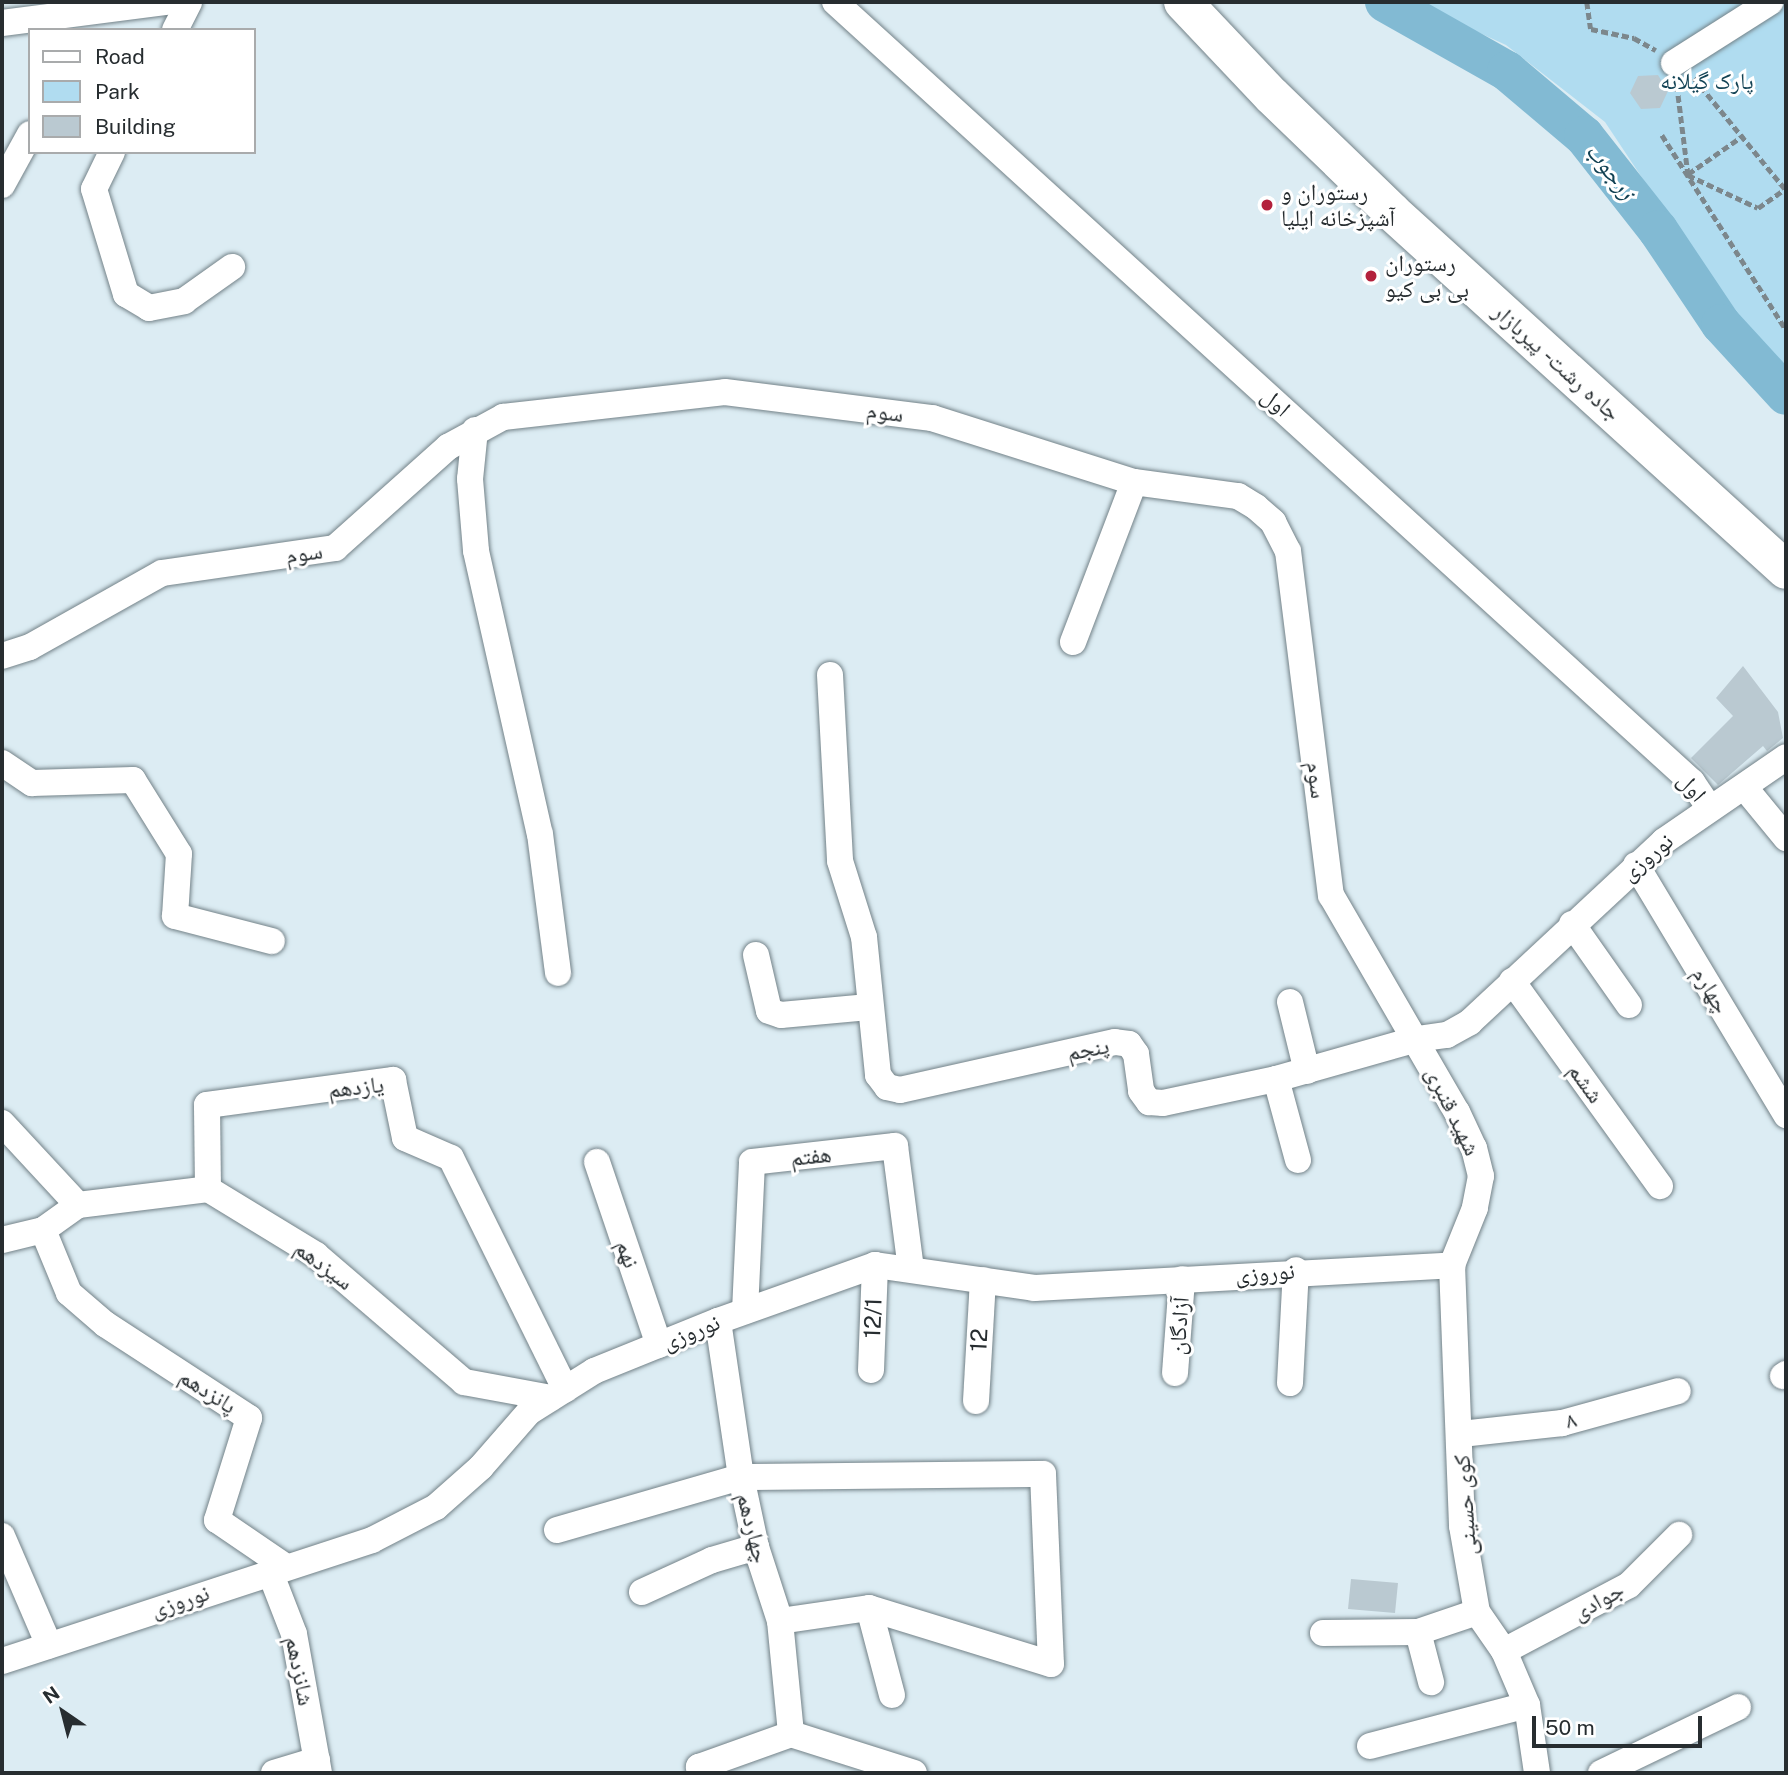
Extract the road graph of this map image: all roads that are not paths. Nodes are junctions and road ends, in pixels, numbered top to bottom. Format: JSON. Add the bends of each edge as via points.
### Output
{"nodes":[{"id":1,"x":167,"y":2,"type":"edge"},
{"id":2,"x":189,"y":2,"type":"edge"},
{"id":3,"x":835,"y":2,"type":"edge"},
{"id":4,"x":1183,"y":2,"type":"edge"},
{"id":5,"x":1770,"y":2,"type":"edge"},
{"id":6,"x":94,"y":15,"type":"edge"},
{"id":7,"x":2,"y":23,"type":"edge"},
{"id":8,"x":176,"y":28,"type":"edge"},
{"id":9,"x":1674,"y":62,"type":"road end"},
{"id":10,"x":28,"y":138,"type":"edge"},
{"id":11,"x":111,"y":154,"type":"edge"},
{"id":12,"x":2,"y":185,"type":"edge"},
{"id":13,"x":232,"y":267,"type":"dead end"},
{"id":14,"x":475,"y":430,"type":"junction"},
{"id":15,"x":1134,"y":482,"type":"junction"},
{"id":16,"x":1786,"y":570,"type":"edge"},
{"id":17,"x":1073,"y":642,"type":"dead end"},
{"id":18,"x":2,"y":656,"type":"edge"},
{"id":19,"x":830,"y":675,"type":"dead end"},
{"id":20,"x":1786,"y":757,"type":"edge"},
{"id":21,"x":2,"y":763,"type":"edge"},
{"id":22,"x":1786,"y":778,"type":"edge"},
{"id":23,"x":1745,"y":788,"type":"junction"},
{"id":24,"x":1710,"y":809,"type":"junction"},
{"id":25,"x":1786,"y":838,"type":"edge"},
{"id":26,"x":1636,"y":865,"type":"junction"},
{"id":27,"x":1572,"y":924,"type":"junction"},
{"id":28,"x":272,"y":941,"type":"dead end"},
{"id":29,"x":756,"y":955,"type":"dead end"},
{"id":30,"x":558,"y":973,"type":"dead end"},
{"id":31,"x":1512,"y":981,"type":"junction"},
{"id":32,"x":1290,"y":1002,"type":"dead end"},
{"id":33,"x":1629,"y":1005,"type":"dead end"},
{"id":34,"x":869,"y":1007,"type":"junction"},
{"id":35,"x":1417,"y":1039,"type":"junction"},
{"id":36,"x":1307,"y":1070,"type":"junction"},
{"id":37,"x":1276,"y":1079,"type":"junction"},
{"id":38,"x":1786,"y":1115,"type":"edge"},
{"id":39,"x":2,"y":1123,"type":"edge"},
{"id":40,"x":1298,"y":1160,"type":"dead end"},
{"id":41,"x":597,"y":1163,"type":"dead end"},
{"id":42,"x":1660,"y":1185,"type":"dead end"},
{"id":43,"x":208,"y":1189,"type":"junction"},
{"id":44,"x":78,"y":1205,"type":"junction"},
{"id":45,"x":43,"y":1230,"type":"junction"},
{"id":46,"x":2,"y":1240,"type":"edge"},
{"id":47,"x":876,"y":1265,"type":"junction"},
{"id":48,"x":1452,"y":1265,"type":"junction"},
{"id":49,"x":911,"y":1269,"type":"junction"},
{"id":50,"x":1296,"y":1270,"type":"junction"},
{"id":51,"x":1182,"y":1279,"type":"junction"},
{"id":52,"x":983,"y":1280,"type":"junction"},
{"id":53,"x":745,"y":1311,"type":"junction"},
{"id":54,"x":718,"y":1321,"type":"junction"},
{"id":55,"x":659,"y":1345,"type":"junction"},
{"id":56,"x":871,"y":1370,"type":"dead end"},
{"id":57,"x":1175,"y":1373,"type":"dead end"},
{"id":58,"x":1290,"y":1383,"type":"dead end"},
{"id":59,"x":1678,"y":1391,"type":"dead end"},
{"id":60,"x":558,"y":1394,"type":"junction"},
{"id":61,"x":976,"y":1401,"type":"dead end"},
{"id":62,"x":1461,"y":1434,"type":"junction"},
{"id":63,"x":741,"y":1477,"type":"junction"},
{"id":64,"x":557,"y":1530,"type":"dead end"},
{"id":65,"x":1679,"y":1535,"type":"dead end"},
{"id":66,"x":2,"y":1536,"type":"edge"},
{"id":67,"x":756,"y":1547,"type":"junction"},
{"id":68,"x":278,"y":1570,"type":"junction"},
{"id":69,"x":642,"y":1592,"type":"dead end"},
{"id":70,"x":869,"y":1608,"type":"junction"},
{"id":71,"x":1477,"y":1612,"type":"junction"},
{"id":72,"x":780,"y":1621,"type":"junction"},
{"id":73,"x":1418,"y":1632,"type":"junction"},
{"id":74,"x":1323,"y":1633,"type":"dead end"},
{"id":75,"x":49,"y":1645,"type":"junction"},
{"id":76,"x":1504,"y":1651,"type":"junction"},
{"id":77,"x":2,"y":1661,"type":"edge"},
{"id":78,"x":1431,"y":1682,"type":"dead end"},
{"id":79,"x":892,"y":1695,"type":"dead end"},
{"id":80,"x":1527,"y":1705,"type":"junction"},
{"id":81,"x":1738,"y":1707,"type":"dead end"},
{"id":82,"x":791,"y":1734,"type":"junction"},
{"id":83,"x":1370,"y":1746,"type":"dead end"},
{"id":84,"x":318,"y":1767,"type":"edge"},
{"id":85,"x":274,"y":1773,"type":"edge"},
{"id":86,"x":702,"y":1773,"type":"edge"},
{"id":87,"x":914,"y":1773,"type":"edge"},
{"id":88,"x":1537,"y":1773,"type":"edge"},
{"id":89,"x":1601,"y":1773,"type":"edge"}],
"edges":[{"from":1,"to":6,"type":"street"},
{"from":2,"to":8,"type":"street"},
{"from":3,"to":24,"type":"street","name":"اول","via":[[1692,782]]},
{"from":4,"to":16,"type":"main road","name":"جاده رشت - پیربازار","via":[[1392,212]]},
{"from":5,"to":9,"type":"street"},
{"from":6,"to":7,"type":"street"},
{"from":10,"to":12,"type":"street"},
{"from":11,"to":13,"type":"street","via":[[94,189],[126,294],[149,308],[184,301]]},
{"from":14,"to":15,"type":"street","name":"سوم","via":[[503,417],[725,391],[932,418]]},
{"from":14,"to":18,"type":"street","name":"سوم","via":[[448,447],[335,548],[162,573],[30,647]]},
{"from":14,"to":30,"type":"street","via":[[470,479],[476,551],[540,834]]},
{"from":15,"to":17,"type":"street"},
{"from":15,"to":35,"type":"street","name":"سوم","via":[[1237,496],[1273,522],[1288,551],[1331,895]]},
{"from":19,"to":34,"type":"street","via":[[840,861],[864,937]]},
{"from":20,"to":23,"type":"street","name":"نوروزی"},
{"from":21,"to":28,"type":"street","via":[[32,783],[134,780],[179,854],[175,916]]},
{"from":22,"to":23,"type":"street"},
{"from":23,"to":24,"type":"street","name":"نوروزی"},
{"from":23,"to":25,"type":"street"},
{"from":24,"to":26,"type":"street","name":"نوروزی"},
{"from":26,"to":27,"type":"street","name":"نوروزی"},
{"from":26,"to":38,"type":"street","name":"چهارم"},
{"from":27,"to":31,"type":"street","name":"نوروزی"},
{"from":27,"to":33,"type":"street"},
{"from":29,"to":34,"type":"street","via":[[769,1011],[781,1015]]},
{"from":31,"to":35,"type":"street","name":"نوروزی","via":[[1470,1022],[1447,1035]]},
{"from":31,"to":42,"type":"street","name":"ششم"},
{"from":32,"to":36,"type":"street"},
{"from":34,"to":37,"type":"street","name":"پنجم","via":[[878,1075],[887,1087],[900,1090],[1115,1042],[1129,1044],[1136,1054],[1141,1091],[1149,1101],[1163,1103]]},
{"from":35,"to":36,"type":"street","name":"پنجم"},
{"from":35,"to":48,"type":"street","name":"شهید قنبری","via":[[1474,1148],[1481,1176],[1475,1208]]},
{"from":36,"to":37,"type":"street","name":"پنجم"},
{"from":37,"to":40,"type":"street"},
{"from":39,"to":44,"type":"street"},
{"from":41,"to":55,"type":"street","name":"نهم"},
{"from":43,"to":44,"type":"street"},
{"from":43,"to":60,"type":"street","name":"سیزدهم","via":[[316,1255],[464,1382]]},
{"from":43,"to":60,"type":"street","name":"یازدهم","via":[[207,1105],[393,1080],[405,1138],[451,1158]]},
{"from":44,"to":45,"type":"street"},
{"from":45,"to":46,"type":"street"},
{"from":45,"to":68,"type":"street","name":"پانزدهم","via":[[69,1293],[105,1324],[249,1418],[217,1520]]},
{"from":47,"to":49,"type":"street","name":"نوروزی"},
{"from":47,"to":53,"type":"street","name":"نوروزی"},
{"from":47,"to":56,"type":"street","name":"12/1"},
{"from":48,"to":50,"type":"street","name":"نوروزی"},
{"from":48,"to":62,"type":"street","name":"کوی حسینی"},
{"from":49,"to":52,"type":"street","name":"نوروزی"},
{"from":49,"to":53,"type":"street","name":"هفتم","via":[[895,1146],[752,1162]]},
{"from":50,"to":51,"type":"street","name":"نوروزی"},
{"from":50,"to":58,"type":"street"},
{"from":51,"to":52,"type":"street","name":"نوروزی","via":[[1034,1287]]},
{"from":51,"to":57,"type":"street","name":"آزادگان"},
{"from":52,"to":61,"type":"street","name":"12"},
{"from":53,"to":54,"type":"street","name":"نوروزی"},
{"from":54,"to":55,"type":"street","name":"نوروزی"},
{"from":54,"to":63,"type":"street","name":"چهاردهم"},
{"from":55,"to":60,"type":"street","name":"نوروزی","via":[[594,1371]]},
{"from":59,"to":62,"type":"street","name":"۸","via":[[1562,1423]]},
{"from":60,"to":68,"type":"street","name":"نوروزی","via":[[529,1412],[481,1467],[436,1507],[372,1539]]},
{"from":62,"to":71,"type":"street","name":"کوی حسینی","via":[[1462,1526]]},
{"from":63,"to":64,"type":"street"},
{"from":63,"to":67,"type":"street","name":"چهاردهم"},
{"from":63,"to":70,"type":"street","via":[[1043,1474],[1051,1664]]},
{"from":65,"to":76,"type":"street","name":"جوادی","via":[[1629,1585]]},
{"from":66,"to":75,"type":"street"},
{"from":67,"to":69,"type":"street","via":[[712,1560]]},
{"from":67,"to":72,"type":"street","name":"چهاردهم"},
{"from":68,"to":75,"type":"street","name":"نوروزی"},
{"from":68,"to":84,"type":"street","name":"شانزدهم"},
{"from":70,"to":72,"type":"street"},
{"from":70,"to":79,"type":"street"},
{"from":71,"to":73,"type":"street"},
{"from":71,"to":76,"type":"street","name":"کوی حسینی"},
{"from":72,"to":82,"type":"street","name":"چهاردهم"},
{"from":73,"to":74,"type":"street"},
{"from":73,"to":78,"type":"street"},
{"from":75,"to":77,"type":"street","name":"نوروزی"},
{"from":76,"to":80,"type":"street","name":"کوی حسینی"},
{"from":80,"to":83,"type":"street"},
{"from":80,"to":88,"type":"street","name":"کوی حسینی"},
{"from":81,"to":89,"type":"street"},
{"from":82,"to":86,"type":"street","via":[[699,1767]]},
{"from":82,"to":87,"type":"street"},
{"from":84,"to":85,"type":"street"}]}
